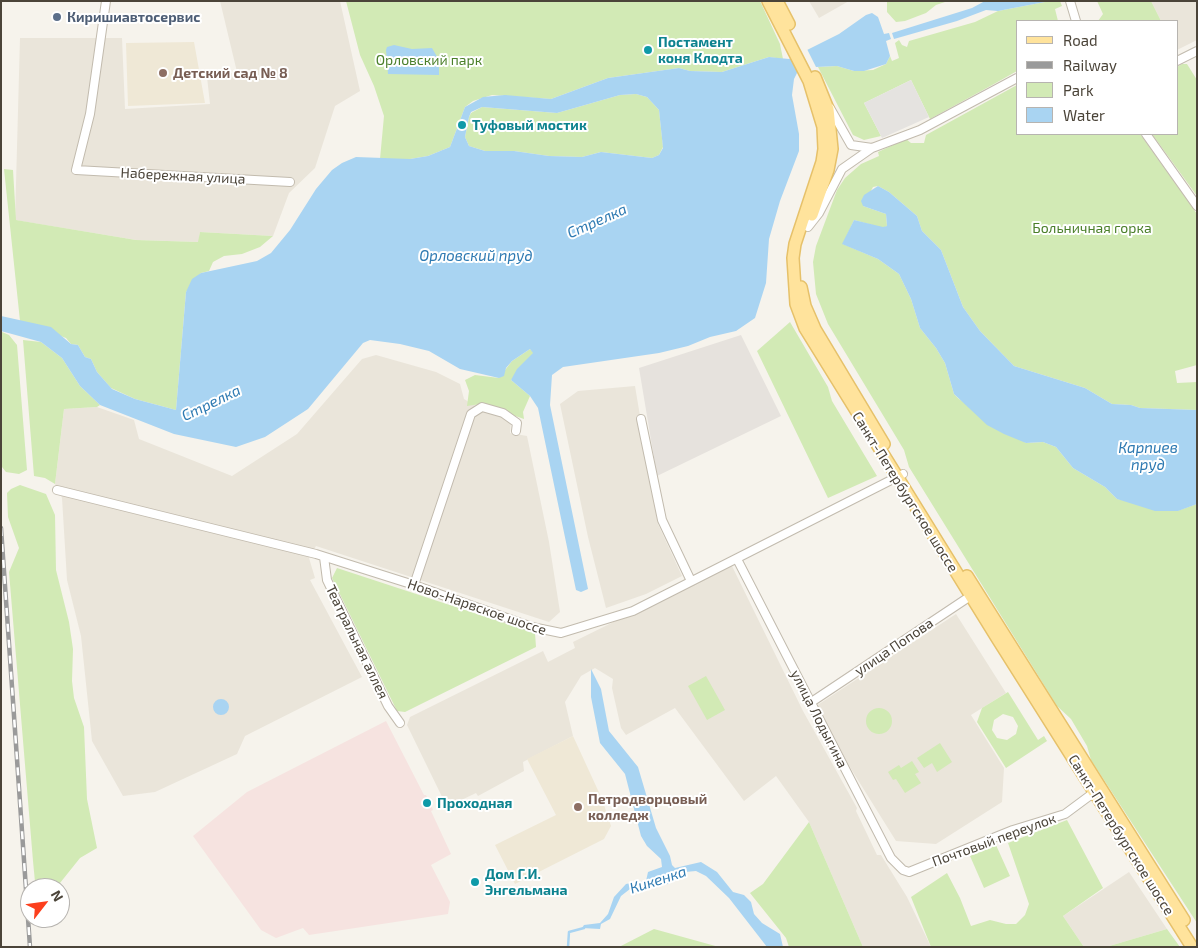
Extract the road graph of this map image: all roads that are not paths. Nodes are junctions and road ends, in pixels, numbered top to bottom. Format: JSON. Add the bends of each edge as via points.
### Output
{"nodes":[{"id":1,"x":106,"y":1,"type":"edge"},
{"id":2,"x":768,"y":1,"type":"edge"},
{"id":3,"x":777,"y":1,"type":"edge"},
{"id":4,"x":1070,"y":1,"type":"edge"},
{"id":5,"x":1076,"y":20,"type":"edge"},
{"id":6,"x":796,"y":47,"type":"junction"},
{"id":7,"x":1197,"y":51,"type":"edge"},
{"id":8,"x":1178,"y":60,"type":"edge"},
{"id":9,"x":812,"y":79,"type":"junction"},
{"id":10,"x":1016,"y":79,"type":"edge"},
{"id":11,"x":825,"y":101,"type":"junction"},
{"id":12,"x":1147,"y":135,"type":"edge"},
{"id":13,"x":872,"y":148,"type":"junction"},
{"id":14,"x":290,"y":182,"type":"dead end"},
{"id":15,"x":1197,"y":206,"type":"edge"},
{"id":16,"x":808,"y":227,"type":"junction"},
{"id":17,"x":642,"y":419,"type":"dead end"},
{"id":18,"x":516,"y":431,"type":"dead end"},
{"id":19,"x":900,"y":475,"type":"junction"},
{"id":20,"x":57,"y":490,"type":"dead end"},
{"id":21,"x":324,"y":556,"type":"junction"},
{"id":22,"x":737,"y":559,"type":"junction"},
{"id":23,"x":691,"y":581,"type":"junction"},
{"id":24,"x":414,"y":585,"type":"junction"},
{"id":25,"x":974,"y":594,"type":"junction"},
{"id":26,"x":810,"y":703,"type":"junction"},
{"id":27,"x":400,"y":723,"type":"dead end"},
{"id":28,"x":1097,"y":790,"type":"junction"},
{"id":29,"x":909,"y":872,"type":"joint"},
{"id":30,"x":1197,"y":940,"type":"edge"},
{"id":31,"x":1192,"y":947,"type":"edge"}],
"edges":[{"from":1,"to":14,"type":"street","name":"Набережная улица","via":[[90,114],[76,170]]},
{"from":2,"to":6,"type":"main road","name":"Санкт-Петербургское шоссе"},
{"from":3,"to":6,"type":"main road","name":"Санкт-Петербургское шоссе"},
{"from":4,"to":5,"type":"street"},
{"from":6,"to":9,"type":"main road","name":"Санкт-Петербургское шоссе"},
{"from":7,"to":8,"type":"street"},
{"from":9,"to":11,"type":"main road","name":"Санкт-Петербургское шоссе"},
{"from":9,"to":19,"type":"main road","name":"Санкт-Петербургское шоссе","via":[[821,114],[824,149],[795,244],[796,304],[811,340]]},
{"from":10,"to":13,"type":"street","via":[[920,130]]},
{"from":11,"to":13,"type":"street","via":[[851,144]]},
{"from":11,"to":16,"type":"main road","name":"Санкт-Петербургское шоссе","via":[[832,149]]},
{"from":12,"to":15,"type":"street"},
{"from":13,"to":16,"type":"street","via":[[842,169]]},
{"from":16,"to":19,"type":"main road","name":"Санкт-Петербургское шоссе","via":[[800,277],[809,317]]},
{"from":17,"to":23,"type":"street","via":[[662,520]]},
{"from":18,"to":24,"type":"street","via":[[517,423],[503,413],[482,407],[471,414]]},
{"from":19,"to":22,"type":"street","name":"Ново-Нарвское шоссе"},
{"from":19,"to":25,"type":"main road","name":"Санкт-Петербургское шоссе"},
{"from":20,"to":21,"type":"street","name":"Ново-Нарвское шоссе"},
{"from":21,"to":24,"type":"street","name":"Ново-Нарвское шоссе"},
{"from":21,"to":27,"type":"street","name":"Театральная аллея","via":[[327,580],[388,706]]},
{"from":22,"to":23,"type":"street","name":"Ново-Нарвское шоссе"},
{"from":22,"to":26,"type":"street","name":"улица Лодыгина"},
{"from":23,"to":24,"type":"street","name":"Ново-Нарвское шоссе","via":[[633,611],[561,633],[532,627]]},
{"from":25,"to":26,"type":"street","name":"улица Попова"},
{"from":25,"to":28,"type":"main road","name":"Санкт-Петербургское шоссе"},
{"from":26,"to":29,"type":"street","name":"улица Лодыгина","via":[[891,858],[897,866]]},
{"from":28,"to":29,"type":"street","name":"Почтовый переулок","via":[[1065,814],[1013,830]]},
{"from":28,"to":30,"type":"main road","name":"Санкт-Петербургское шоссе"},
{"from":28,"to":31,"type":"main road","name":"Санкт-Петербургское шоссе"}]}
